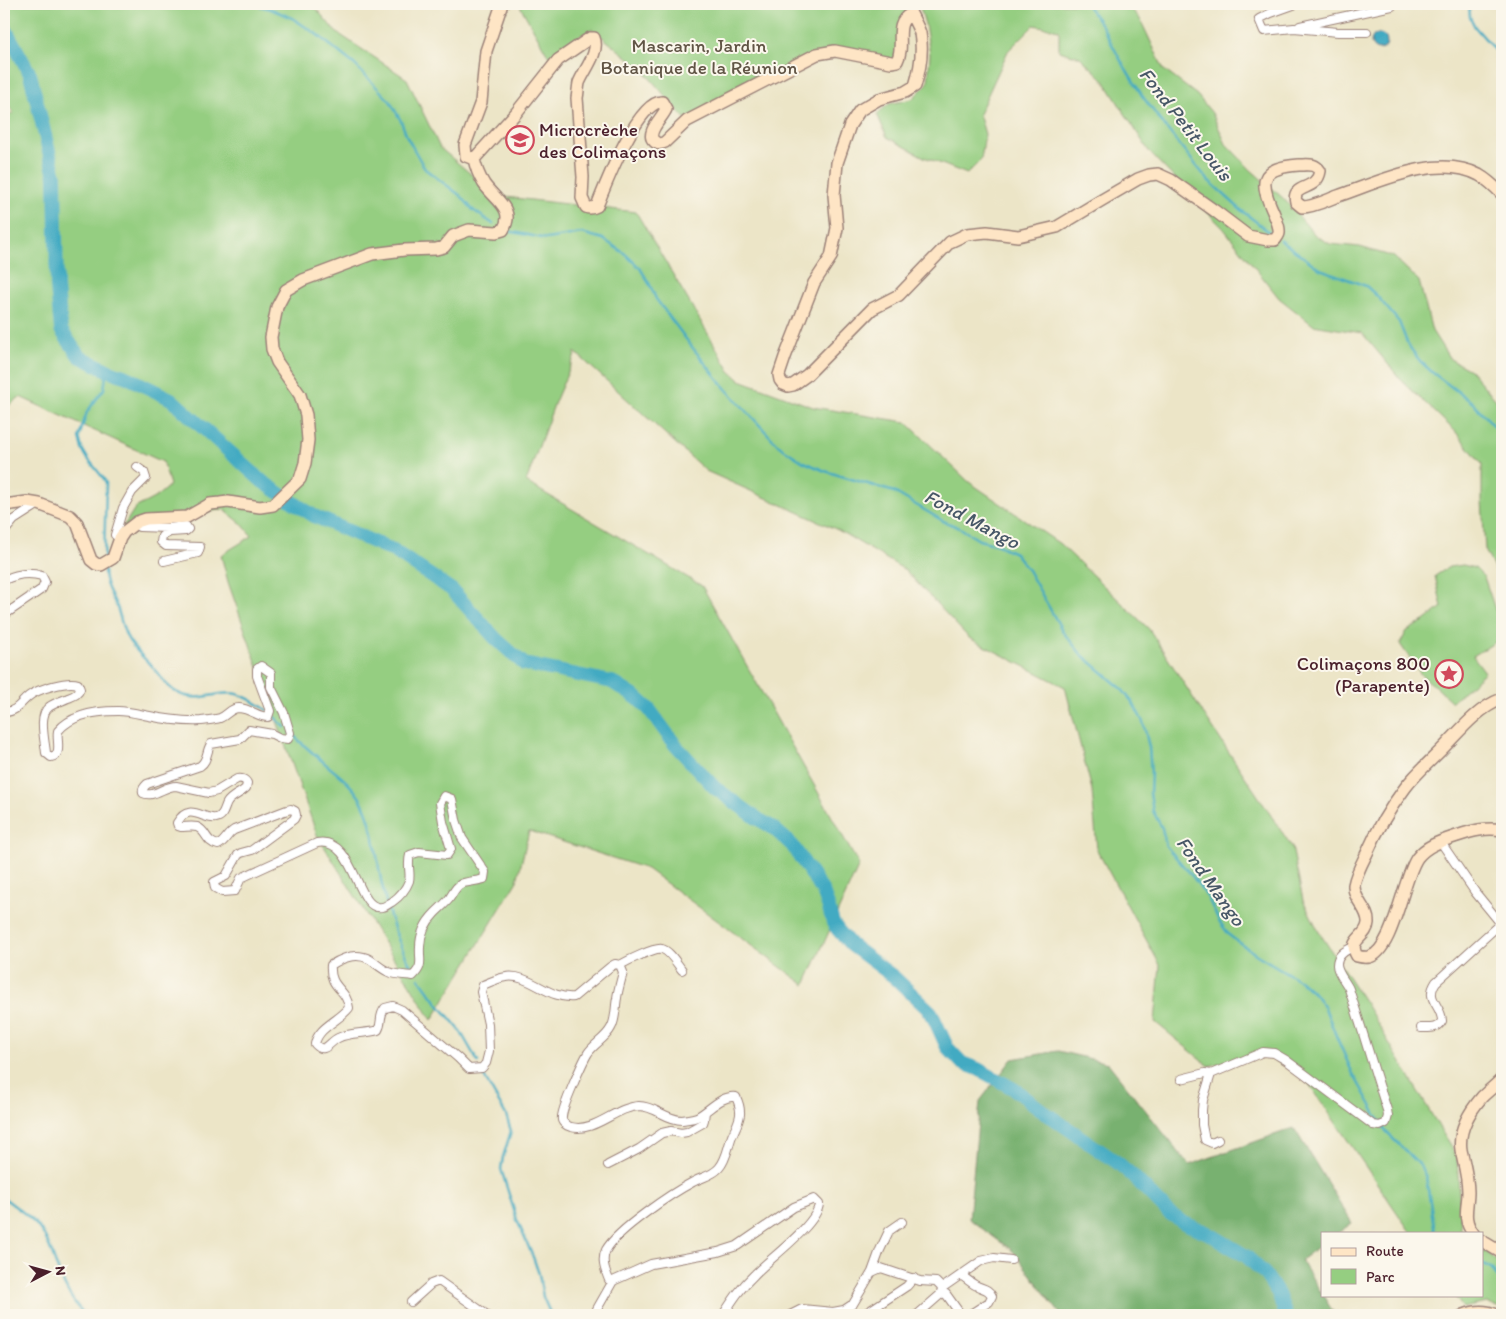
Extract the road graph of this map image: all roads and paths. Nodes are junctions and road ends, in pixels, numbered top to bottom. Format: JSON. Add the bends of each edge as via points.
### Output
{"nodes":[{"id":1,"x":502,"y":4,"type":"edge"},
{"id":2,"x":1296,"y":4,"type":"edge"},
{"id":3,"x":1392,"y":6,"type":"dead end"},
{"id":4,"x":911,"y":9,"type":"edge"},
{"id":5,"x":1294,"y":28,"type":"junction"},
{"id":6,"x":1367,"y":32,"type":"dead end"},
{"id":7,"x":474,"y":159,"type":"junction"},
{"id":8,"x":1502,"y":194,"type":"edge"},
{"id":9,"x":137,"y":467,"type":"dead end"},
{"id":10,"x":39,"y":504,"type":"junction"},
{"id":11,"x":4,"y":505,"type":"edge"},
{"id":12,"x":137,"y":522,"type":"junction"},
{"id":13,"x":4,"y":532,"type":"edge"},
{"id":14,"x":120,"y":538,"type":"junction"},
{"id":15,"x":164,"y":561,"type":"dead end"},
{"id":16,"x":4,"y":580,"type":"edge"},
{"id":17,"x":4,"y":614,"type":"edge"},
{"id":18,"x":1502,"y":699,"type":"edge"},
{"id":19,"x":4,"y":712,"type":"edge"},
{"id":20,"x":1502,"y":830,"type":"edge"},
{"id":21,"x":1440,"y":842,"type":"junction"},
{"id":22,"x":1502,"y":923,"type":"edge"},
{"id":23,"x":1354,"y":947,"type":"junction"},
{"id":24,"x":620,"y":965,"type":"junction"},
{"id":25,"x":682,"y":970,"type":"dead end"},
{"id":26,"x":1421,"y":1028,"type":"dead end"},
{"id":27,"x":1211,"y":1074,"type":"junction"},
{"id":28,"x":1502,"y":1079,"type":"edge"},
{"id":29,"x":1181,"y":1080,"type":"dead end"},
{"id":30,"x":705,"y":1112,"type":"junction"},
{"id":31,"x":1218,"y":1140,"type":"dead end"},
{"id":32,"x":608,"y":1165,"type":"dead end"},
{"id":33,"x":902,"y":1222,"type":"dead end"},
{"id":34,"x":1472,"y":1232,"type":"edge"},
{"id":35,"x":1484,"y":1242,"type":"edge"},
{"id":36,"x":1502,"y":1253,"type":"edge"},
{"id":37,"x":1011,"y":1260,"type":"dead end"},
{"id":38,"x":872,"y":1272,"type":"junction"},
{"id":39,"x":961,"y":1275,"type":"junction"},
{"id":40,"x":914,"y":1278,"type":"junction"},
{"id":41,"x":613,"y":1280,"type":"junction"},
{"id":42,"x":942,"y":1290,"type":"junction"},
{"id":43,"x":411,"y":1302,"type":"dead end"},
{"id":44,"x":813,"y":1313,"type":"edge"},
{"id":45,"x":487,"y":1315,"type":"edge"},
{"id":46,"x":597,"y":1315,"type":"edge"},
{"id":47,"x":723,"y":1315,"type":"edge"},
{"id":48,"x":790,"y":1315,"type":"edge"},
{"id":49,"x":863,"y":1315,"type":"edge"},
{"id":50,"x":917,"y":1315,"type":"edge"},
{"id":51,"x":961,"y":1315,"type":"edge"},
{"id":52,"x":969,"y":1315,"type":"edge"},
{"id":53,"x":1464,"y":1315,"type":"edge"},
{"id":54,"x":1498,"y":1315,"type":"edge"}],
"edges":[{"from":1,"to":7,"type":"main road","via":[[486,51],[481,102],[465,145],[466,156]]},
{"from":2,"to":5,"type":"street","via":[[1260,19],[1264,31]]},
{"from":3,"to":5,"type":"street"},
{"from":4,"to":7,"type":"main road","via":[[901,24],[897,60],[891,62],[835,51],[817,54],[686,121],[661,144],[652,140],[651,135],[664,115],[665,105],[658,102],[651,106],[637,122],[621,150],[594,208],[586,207],[582,198],[577,98],[578,86],[593,54],[594,38],[558,60]]},
{"from":4,"to":8,"type":"main road","via":[[921,43],[915,86],[860,110],[850,125],[837,163],[834,195],[837,228],[832,256],[814,283],[784,357],[779,375],[783,384],[788,386],[807,375],[872,310],[899,296],[950,242],[966,234],[987,232],[1018,236],[1057,227],[1150,174],[1171,180],[1248,236],[1268,240],[1277,236],[1278,223],[1266,196],[1266,177],[1279,167],[1311,165],[1320,171],[1315,183],[1295,194],[1296,202],[1302,207],[1415,170],[1436,167],[1478,174]]},
{"from":5,"to":6,"type":"street"},
{"from":7,"to":12,"type":"main road","via":[[485,186],[504,206],[507,224],[503,230],[469,230],[453,236],[444,247],[436,250],[372,254],[303,280],[286,290],[277,307],[271,337],[277,362],[300,395],[306,415],[308,440],[300,479],[273,505],[210,504],[187,517]]},
{"from":9,"to":14,"type":"street","via":[[146,478],[132,492],[123,508],[115,535]]},
{"from":10,"to":11,"type":"main road"},
{"from":10,"to":13,"type":"street","via":[[14,520]]},
{"from":10,"to":14,"type":"main road","via":[[70,516],[77,523],[91,560],[96,564],[101,565],[113,558]]},
{"from":12,"to":14,"type":"main road"},
{"from":12,"to":15,"type":"street","via":[[139,527],[186,526],[186,531],[162,536],[161,542],[166,546],[200,547],[198,553]]},
{"from":16,"to":17,"type":"street","via":[[18,574],[37,574],[45,582],[42,589]]},
{"from":18,"to":23,"type":"main road","via":[[1471,719],[1406,786],[1390,809],[1356,877],[1354,892],[1368,918],[1368,926]]},
{"from":19,"to":24,"type":"street","via":[[18,708],[30,695],[39,691],[69,682],[78,684],[77,694],[50,706],[43,715],[46,753],[54,757],[58,752],[58,731],[86,714],[117,711],[170,720],[200,721],[221,718],[238,708],[268,717],[270,711],[257,676],[257,669],[261,666],[266,668],[271,673],[271,687],[289,726],[288,739],[249,730],[240,739],[211,744],[206,760],[200,766],[147,784],[143,790],[149,795],[176,786],[209,793],[237,779],[246,780],[246,788],[228,801],[218,818],[193,813],[184,815],[177,824],[199,828],[209,842],[218,845],[234,830],[287,810],[295,811],[294,820],[252,850],[238,855],[226,876],[214,882],[214,888],[222,892],[235,891],[241,878],[325,842],[336,846],[345,857],[368,902],[383,907],[406,887],[410,878],[410,855],[419,852],[447,855],[451,849],[440,803],[444,796],[452,800],[462,838],[485,872],[484,879],[462,883],[426,924],[420,946],[419,970],[413,976],[390,973],[360,956],[338,960],[331,965],[334,984],[345,995],[349,1008],[316,1038],[314,1044],[318,1048],[329,1046],[342,1036],[378,1030],[384,1008],[393,1006],[402,1010],[469,1069],[482,1068],[489,1051],[488,1024],[481,992],[483,985],[508,976],[566,998],[574,997],[610,967]]},
{"from":20,"to":21,"type":"main road","via":[[1476,830]]},
{"from":21,"to":22,"type":"street","via":[[1474,892]]},
{"from":21,"to":23,"type":"main road","via":[[1426,849],[1409,873],[1394,924],[1385,942],[1369,957],[1357,956]]},
{"from":22,"to":26,"type":"street","via":[[1431,988],[1442,1021],[1439,1026]]},
{"from":23,"to":27,"type":"street","via":[[1342,952],[1337,968],[1348,989],[1384,1102],[1388,1116],[1386,1123],[1380,1126],[1373,1124],[1274,1053],[1263,1052]]},
{"from":24,"to":25,"type":"street","via":[[662,949]]},
{"from":24,"to":30,"type":"street","via":[[623,972],[611,1029],[588,1054],[565,1106],[563,1123],[582,1128],[633,1106],[655,1109],[679,1120],[692,1119]]},
{"from":27,"to":29,"type":"street"},
{"from":27,"to":31,"type":"street","via":[[1202,1125],[1205,1140],[1212,1143]]},
{"from":28,"to":34,"type":"main road","via":[[1472,1111],[1461,1138],[1468,1192],[1466,1221]]},
{"from":30,"to":32,"type":"street","via":[[702,1123],[687,1132],[662,1133]]},
{"from":30,"to":41,"type":"street","via":[[732,1096],[741,1106],[740,1119],[725,1160],[711,1174],[659,1204],[618,1236],[606,1251],[603,1263],[609,1280]]},
{"from":33,"to":38,"type":"street","via":[[889,1231]]},
{"from":35,"to":36,"type":"main road"},
{"from":37,"to":39,"type":"street","via":[[994,1258],[981,1261]]},
{"from":38,"to":40,"type":"street","via":[[881,1268]]},
{"from":38,"to":44,"type":"street","via":[[853,1304],[844,1310]]},
{"from":39,"to":42,"type":"street"},
{"from":39,"to":52,"type":"street","via":[[985,1288],[992,1296],[989,1302]]},
{"from":40,"to":42,"type":"street","via":[[936,1282]]},
{"from":40,"to":49,"type":"street"},
{"from":41,"to":46,"type":"street","via":[[596,1309]]},
{"from":41,"to":47,"type":"street","via":[[650,1264],[737,1246],[794,1207],[814,1199],[819,1210],[786,1247],[754,1274]]},
{"from":42,"to":50,"type":"street"},
{"from":42,"to":51,"type":"street"},
{"from":43,"to":45,"type":"street","via":[[439,1281]]},
{"from":44,"to":48,"type":"street","via":[[802,1309]]},
{"from":53,"to":54,"type":"main road","via":[[1484,1311]]}]}
